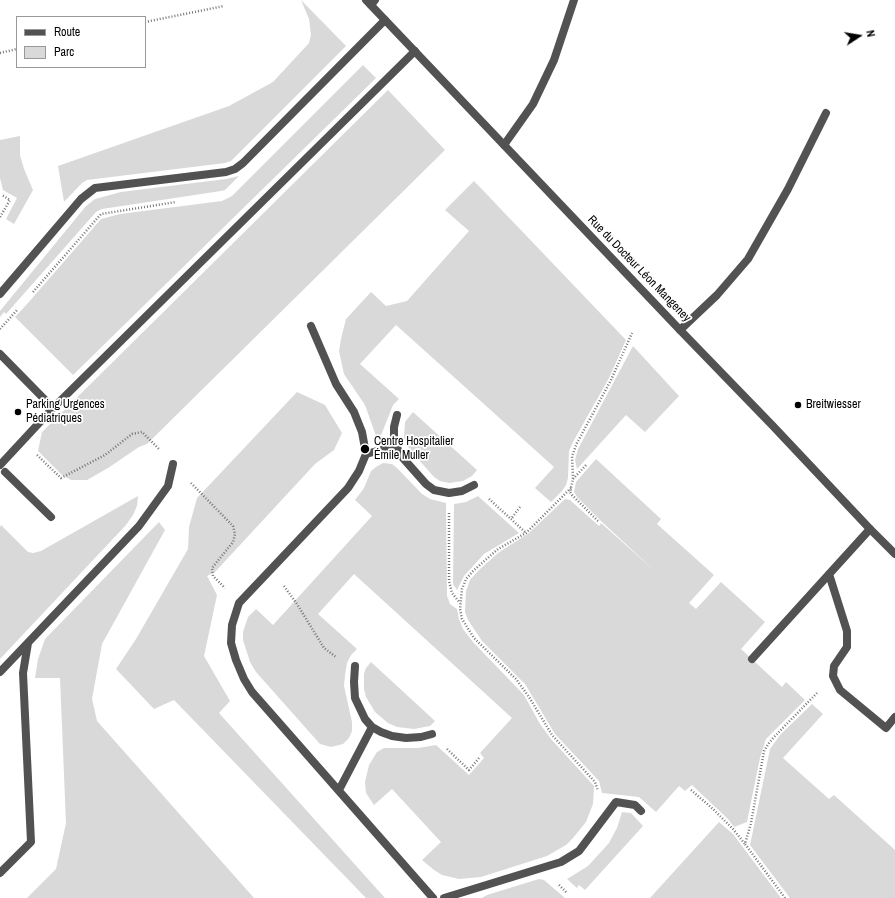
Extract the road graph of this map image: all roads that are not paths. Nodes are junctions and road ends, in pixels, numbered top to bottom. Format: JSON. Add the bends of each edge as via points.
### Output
{"nodes":[{"id":1,"x":574,"y":0,"type":"edge"},
{"id":2,"x":370,"y":2,"type":"edge"},
{"id":3,"x":385,"y":20,"type":"junction"},
{"id":4,"x":415,"y":51,"type":"junction"},
{"id":5,"x":826,"y":113,"type":"dead end"},
{"id":6,"x":504,"y":146,"type":"junction"},
{"id":7,"x":0,"y":294,"type":"edge"},
{"id":8,"x":311,"y":326,"type":"dead end"},
{"id":9,"x":680,"y":330,"type":"junction"},
{"id":10,"x":0,"y":354,"type":"edge"},
{"id":11,"x":53,"y":408,"type":"junction"},
{"id":12,"x":397,"y":415,"type":"dead end"},
{"id":13,"x":396,"y":446,"type":"junction"},
{"id":14,"x":366,"y":454,"type":"junction"},
{"id":15,"x":173,"y":464,"type":"dead end"},
{"id":16,"x":2,"y":469,"type":"edge"},
{"id":17,"x":474,"y":486,"type":"road end"},
{"id":18,"x":51,"y":517,"type":"dead end"},
{"id":19,"x":870,"y":529,"type":"junction"},
{"id":20,"x":895,"y":554,"type":"edge"},
{"id":21,"x":829,"y":574,"type":"junction"},
{"id":22,"x":28,"y":642,"type":"junction"},
{"id":23,"x":752,"y":659,"type":"dead end"},
{"id":24,"x":355,"y":666,"type":"dead end"},
{"id":25,"x":0,"y":672,"type":"edge"},
{"id":26,"x":895,"y":717,"type":"edge"},
{"id":27,"x":372,"y":727,"type":"junction"},
{"id":28,"x":432,"y":734,"type":"road end"},
{"id":29,"x":339,"y":790,"type":"junction"},
{"id":30,"x":641,"y":811,"type":"dead end"},
{"id":31,"x":0,"y":873,"type":"edge"},
{"id":32,"x":433,"y":898,"type":"edge"},
{"id":33,"x":444,"y":898,"type":"edge"}],
"edges":[{"from":1,"to":6,"type":"street","via":[[554,60],[533,104]]},
{"from":2,"to":3,"type":"street","name":"Rue du Docteur Léon Mangeney"},
{"from":3,"to":4,"type":"street","name":"Rue du Docteur Léon Mangeney"},
{"from":3,"to":7,"type":"street","via":[[235,169],[95,188],[81,199]]},
{"from":4,"to":6,"type":"street","name":"Rue du Docteur Léon Mangeney"},
{"from":4,"to":11,"type":"street"},
{"from":5,"to":9,"type":"street","via":[[788,189],[748,258],[717,295]]},
{"from":6,"to":9,"type":"street","name":"Rue du Docteur Léon Mangeney"},
{"from":8,"to":14,"type":"street","via":[[336,384],[354,412],[362,432]]},
{"from":9,"to":19,"type":"street","name":"Rue du Docteur Léon Mangeney"},
{"from":10,"to":11,"type":"street"},
{"from":11,"to":16,"type":"street"},
{"from":12,"to":13,"type":"street","via":[[394,427]]},
{"from":13,"to":14,"type":"street"},
{"from":13,"to":17,"type":"street","via":[[402,457],[434,490],[450,493]]},
{"from":14,"to":29,"type":"street","via":[[348,488],[240,603],[232,625],[232,644],[236,660],[252,692]]},
{"from":15,"to":22,"type":"street","via":[[168,486],[139,526]]},
{"from":16,"to":18,"type":"street"},
{"from":19,"to":20,"type":"street","name":"Rue du Docteur Léon Mangeney"},
{"from":19,"to":21,"type":"street"},
{"from":21,"to":23,"type":"street"},
{"from":21,"to":26,"type":"street","via":[[847,631],[847,647],[834,666],[833,676],[840,690],[886,728]]},
{"from":22,"to":25,"type":"street"},
{"from":22,"to":31,"type":"street","via":[[23,674],[31,842]]},
{"from":24,"to":27,"type":"street","via":[[355,698]]},
{"from":27,"to":28,"type":"street","via":[[386,734],[406,738]]},
{"from":27,"to":29,"type":"street"},
{"from":29,"to":32,"type":"street"},
{"from":30,"to":33,"type":"street","via":[[635,805],[616,802],[580,851],[561,862]]}]}
